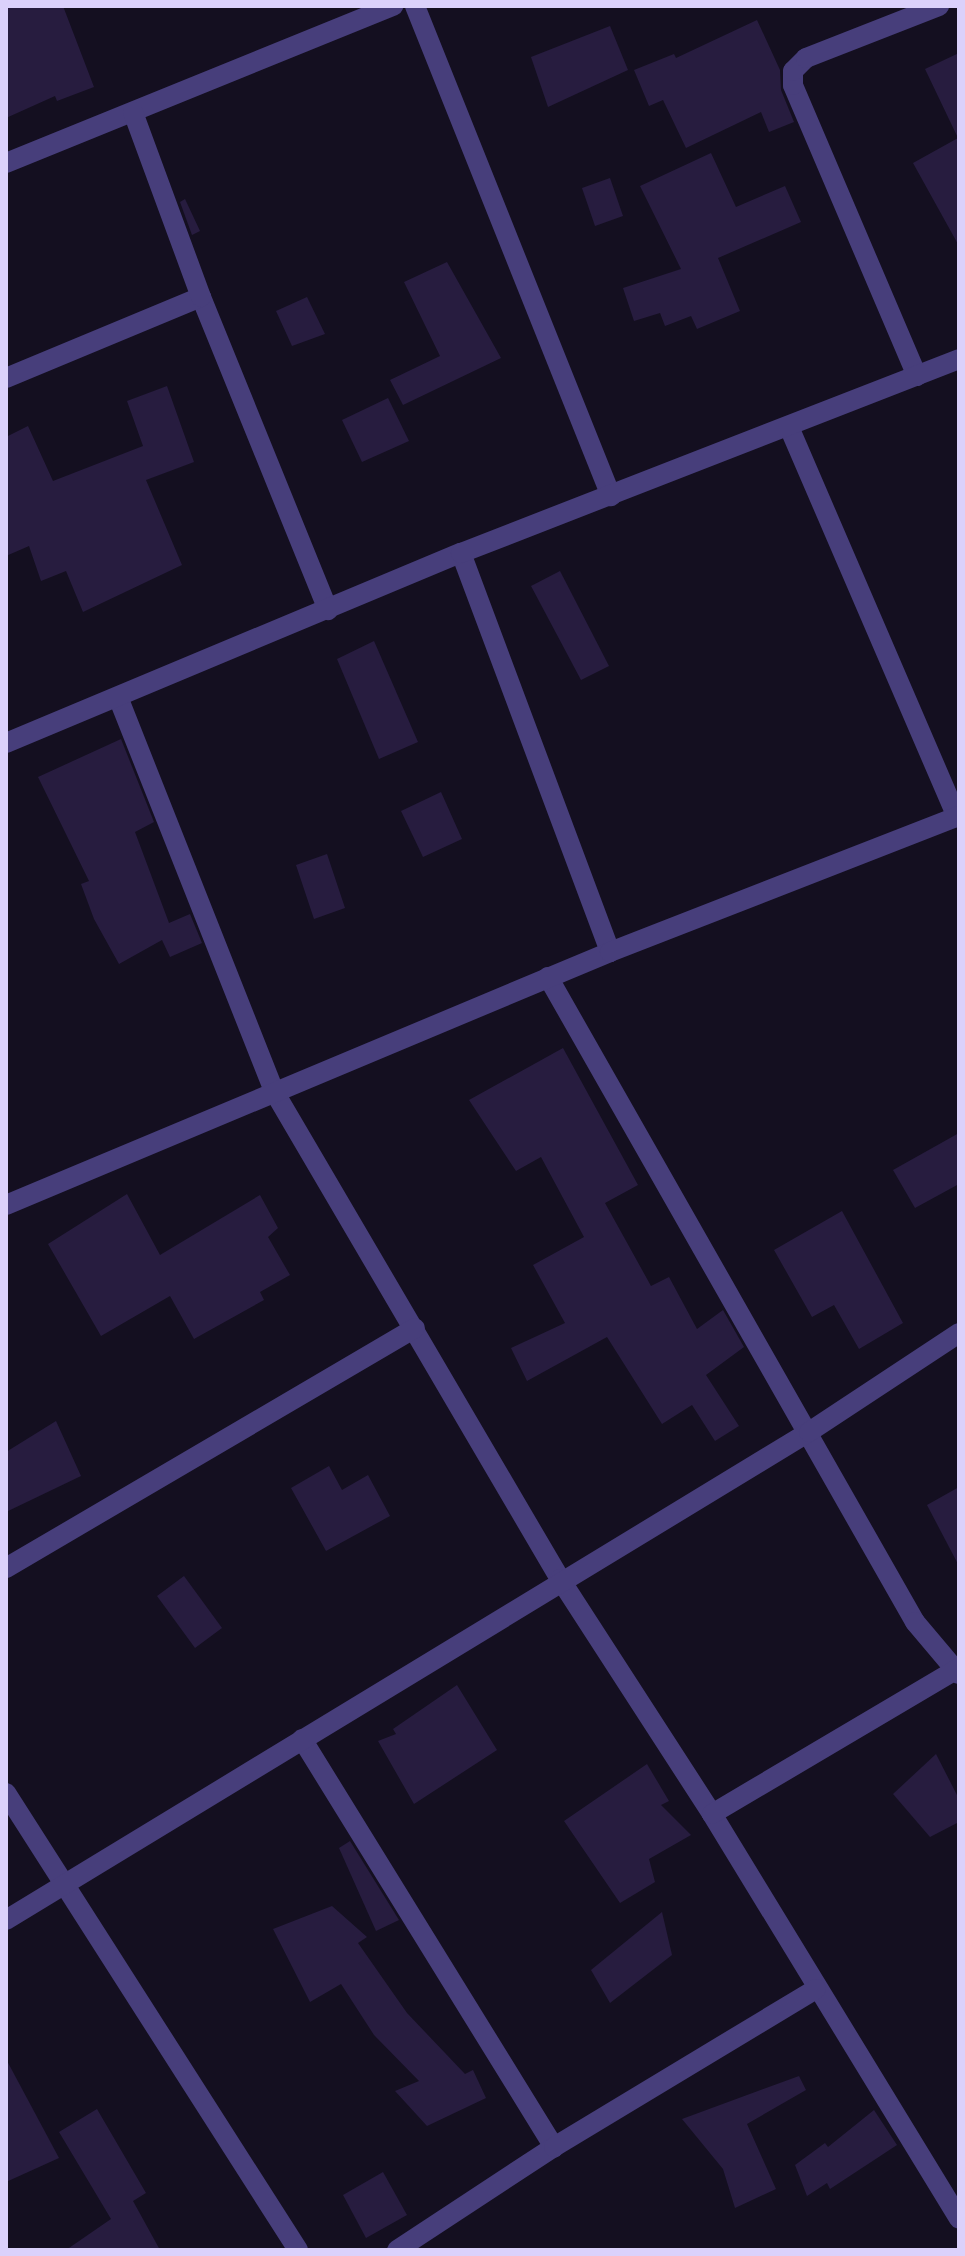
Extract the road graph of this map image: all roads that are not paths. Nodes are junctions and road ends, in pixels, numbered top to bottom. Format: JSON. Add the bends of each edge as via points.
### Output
{"nodes":[{"id":1,"x":393,"y":6,"type":"edge"},
{"id":2,"x":415,"y":6,"type":"edge"},
{"id":3,"x":939,"y":6,"type":"edge"},
{"id":4,"x":133,"y":112,"type":"junction"},
{"id":5,"x":6,"y":163,"type":"edge"},
{"id":6,"x":201,"y":297,"type":"junction"},
{"id":7,"x":959,"y":359,"type":"edge"},
{"id":8,"x":917,"y":376,"type":"junction"},
{"id":9,"x":6,"y":378,"type":"edge"},
{"id":10,"x":789,"y":427,"type":"junction"},
{"id":11,"x":611,"y":496,"type":"junction"},
{"id":12,"x":461,"y":553,"type":"junction"},
{"id":13,"x":328,"y":610,"type":"junction"},
{"id":14,"x":118,"y":697,"type":"junction"},
{"id":15,"x":6,"y":743,"type":"edge"},
{"id":16,"x":958,"y":816,"type":"edge"},
{"id":17,"x":610,"y":952,"type":"junction"},
{"id":18,"x":548,"y":977,"type":"junction"},
{"id":19,"x":275,"y":1093,"type":"junction"},
{"id":20,"x":8,"y":1199,"type":"edge"},
{"id":21,"x":415,"y":1328,"type":"junction"},
{"id":22,"x":959,"y":1333,"type":"edge"},
{"id":23,"x":809,"y":1432,"type":"junction"},
{"id":24,"x":6,"y":1568,"type":"edge"},
{"id":25,"x":560,"y":1579,"type":"junction"},
{"id":26,"x":958,"y":1671,"type":"edge"},
{"id":27,"x":302,"y":1739,"type":"junction"},
{"id":28,"x":6,"y":1793,"type":"edge"},
{"id":29,"x":712,"y":1814,"type":"junction"},
{"id":30,"x":64,"y":1883,"type":"junction"},
{"id":31,"x":6,"y":1920,"type":"edge"},
{"id":32,"x":816,"y":1989,"type":"junction"},
{"id":33,"x":554,"y":2147,"type":"junction"},
{"id":34,"x":959,"y":2219,"type":"edge"},
{"id":35,"x":298,"y":2250,"type":"edge"},
{"id":36,"x":397,"y":2250,"type":"edge"}],
"edges":[{"from":1,"to":4,"type":"street"},
{"from":2,"to":11,"type":"street"},
{"from":3,"to":8,"type":"street","via":[[806,58],[793,71],[793,85]]},
{"from":4,"to":5,"type":"street"},
{"from":4,"to":6,"type":"street"},
{"from":6,"to":9,"type":"street"},
{"from":6,"to":13,"type":"street"},
{"from":7,"to":8,"type":"street"},
{"from":8,"to":10,"type":"street"},
{"from":10,"to":11,"type":"street"},
{"from":10,"to":16,"type":"street"},
{"from":11,"to":12,"type":"street"},
{"from":12,"to":13,"type":"street"},
{"from":12,"to":17,"type":"street"},
{"from":13,"to":14,"type":"street"},
{"from":14,"to":15,"type":"street"},
{"from":14,"to":19,"type":"street"},
{"from":16,"to":17,"type":"street"},
{"from":17,"to":18,"type":"street"},
{"from":18,"to":19,"type":"street"},
{"from":18,"to":23,"type":"street"},
{"from":19,"to":20,"type":"street"},
{"from":19,"to":21,"type":"street"},
{"from":21,"to":24,"type":"street"},
{"from":21,"to":25,"type":"street"},
{"from":22,"to":23,"type":"street"},
{"from":23,"to":25,"type":"street"},
{"from":23,"to":26,"type":"street","via":[[915,1622]]},
{"from":25,"to":27,"type":"street"},
{"from":25,"to":29,"type":"street"},
{"from":26,"to":29,"type":"street"},
{"from":27,"to":30,"type":"street"},
{"from":27,"to":33,"type":"street"},
{"from":28,"to":30,"type":"street"},
{"from":29,"to":32,"type":"street"},
{"from":30,"to":31,"type":"street"},
{"from":30,"to":35,"type":"street"},
{"from":32,"to":33,"type":"street"},
{"from":32,"to":34,"type":"street"},
{"from":33,"to":36,"type":"street"}]}
